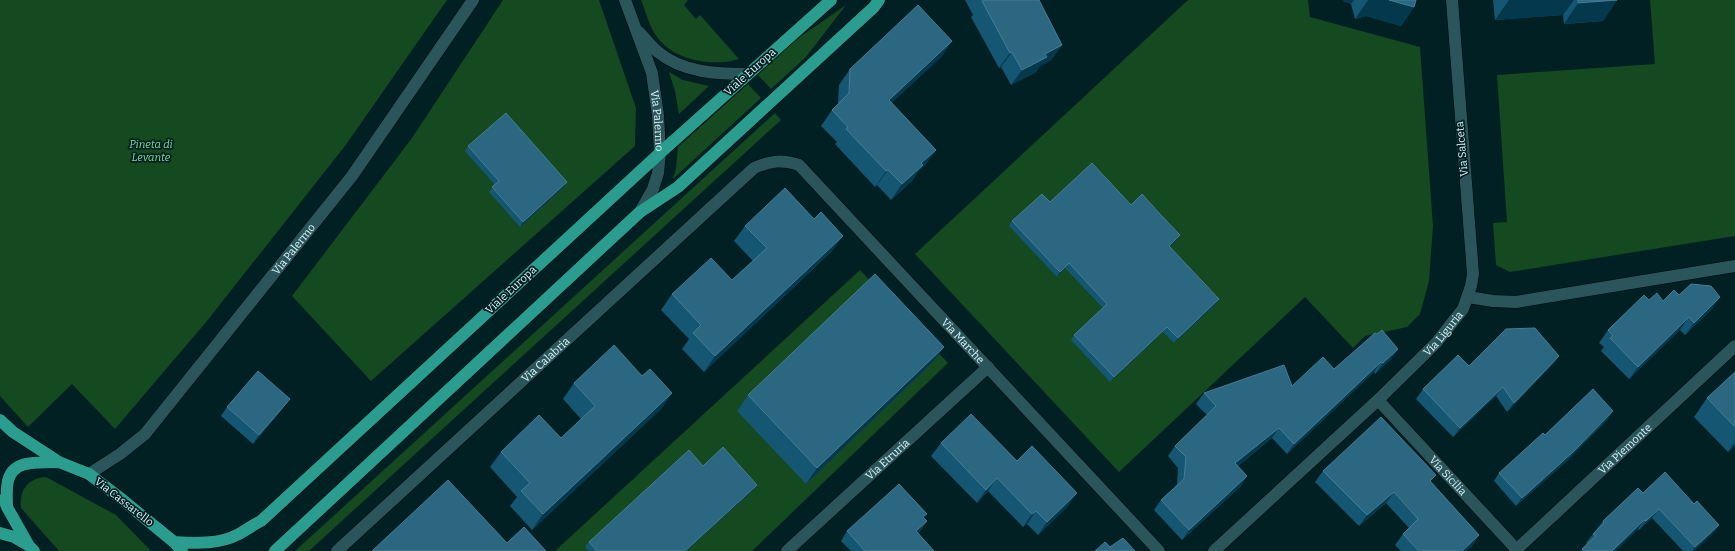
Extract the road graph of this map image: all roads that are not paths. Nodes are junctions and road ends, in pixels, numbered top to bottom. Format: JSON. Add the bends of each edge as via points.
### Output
{"nodes":[{"id":1,"x":473,"y":0,"type":"edge"},
{"id":2,"x":625,"y":0,"type":"edge"},
{"id":3,"x":831,"y":0,"type":"edge"},
{"id":4,"x":879,"y":0,"type":"edge"},
{"id":5,"x":1452,"y":0,"type":"edge"},
{"id":6,"x":636,"y":28,"type":"junction"},
{"id":7,"x":748,"y":74,"type":"junction"},
{"id":8,"x":660,"y":153,"type":"junction"},
{"id":9,"x":754,"y":168,"type":"joint"},
{"id":10,"x":640,"y":212,"type":"junction"},
{"id":11,"x":1735,"y":266,"type":"edge"},
{"id":12,"x":1468,"y":296,"type":"junction"},
{"id":13,"x":1735,"y":346,"type":"edge"},
{"id":14,"x":988,"y":367,"type":"junction"},
{"id":15,"x":1378,"y":400,"type":"junction"},
{"id":16,"x":0,"y":420,"type":"edge"},
{"id":17,"x":59,"y":462,"type":"junction"},
{"id":18,"x":89,"y":474,"type":"junction"},
{"id":19,"x":0,"y":485,"type":"edge"},
{"id":20,"x":7,"y":507,"type":"junction"},
{"id":21,"x":0,"y":533,"type":"edge"},
{"id":22,"x":174,"y":542,"type":"junction"},
{"id":23,"x":31,"y":548,"type":"edge"},
{"id":24,"x":792,"y":549,"type":"edge"},
{"id":25,"x":1516,"y":550,"type":"edge"},
{"id":26,"x":182,"y":551,"type":"edge"},
{"id":27,"x":275,"y":551,"type":"edge"},
{"id":28,"x":336,"y":551,"type":"edge"},
{"id":29,"x":1159,"y":551,"type":"edge"},
{"id":30,"x":1214,"y":551,"type":"edge"}],
"edges":[{"from":1,"to":18,"type":"street","name":"Via Palermo","via":[[352,176],[145,434]]},
{"from":2,"to":6,"type":"street","name":"Via Palermo"},
{"from":3,"to":7,"type":"main road","name":"Viale Europa"},
{"from":4,"to":10,"type":"main road","via":[[678,187]]},
{"from":5,"to":12,"type":"street","name":"Via Salceta","via":[[1473,274]]},
{"from":6,"to":7,"type":"street","name":"Via Palermo","via":[[658,53],[681,66],[722,74]]},
{"from":6,"to":8,"type":"street","name":"Via Palermo","via":[[652,73]]},
{"from":7,"to":8,"type":"main road","name":"Viale Europa"},
{"from":8,"to":10,"type":"street","name":"Via Palermo","via":[[653,189]]},
{"from":8,"to":22,"type":"main road","name":"Viale Europa","via":[[260,521],[221,541]]},
{"from":9,"to":14,"type":"street","name":"Via Marche","via":[[768,162],[781,161],[799,166]]},
{"from":9,"to":28,"type":"street","name":"Via Calabria"},
{"from":10,"to":27,"type":"main road"},
{"from":11,"to":12,"type":"street","via":[[1516,302]]},
{"from":12,"to":15,"type":"street","name":"Via Liguria","via":[[1456,320],[1436,344]]},
{"from":13,"to":25,"type":"street","name":"Via Piemonte"},
{"from":14,"to":24,"type":"street","name":"Via Etruria"},
{"from":14,"to":29,"type":"street","name":"Via Marche"},
{"from":15,"to":25,"type":"street","name":"Via Sicilia"},
{"from":15,"to":30,"type":"street","name":"Via Liguria"},
{"from":16,"to":17,"type":"main road","name":"Via Cassarello","via":[[13,432]]},
{"from":17,"to":18,"type":"main road","name":"Via Cassarello"},
{"from":17,"to":20,"type":"main road","name":"Via Cassarello","via":[[22,464],[13,470],[8,481]]},
{"from":18,"to":22,"type":"main road","name":"Via Cassarello"},
{"from":19,"to":20,"type":"main road"},
{"from":20,"to":23,"type":"main road"},
{"from":21,"to":23,"type":"main road","via":[[14,537]]},
{"from":22,"to":26,"type":"main road","name":"Via Cassarello"}]}
